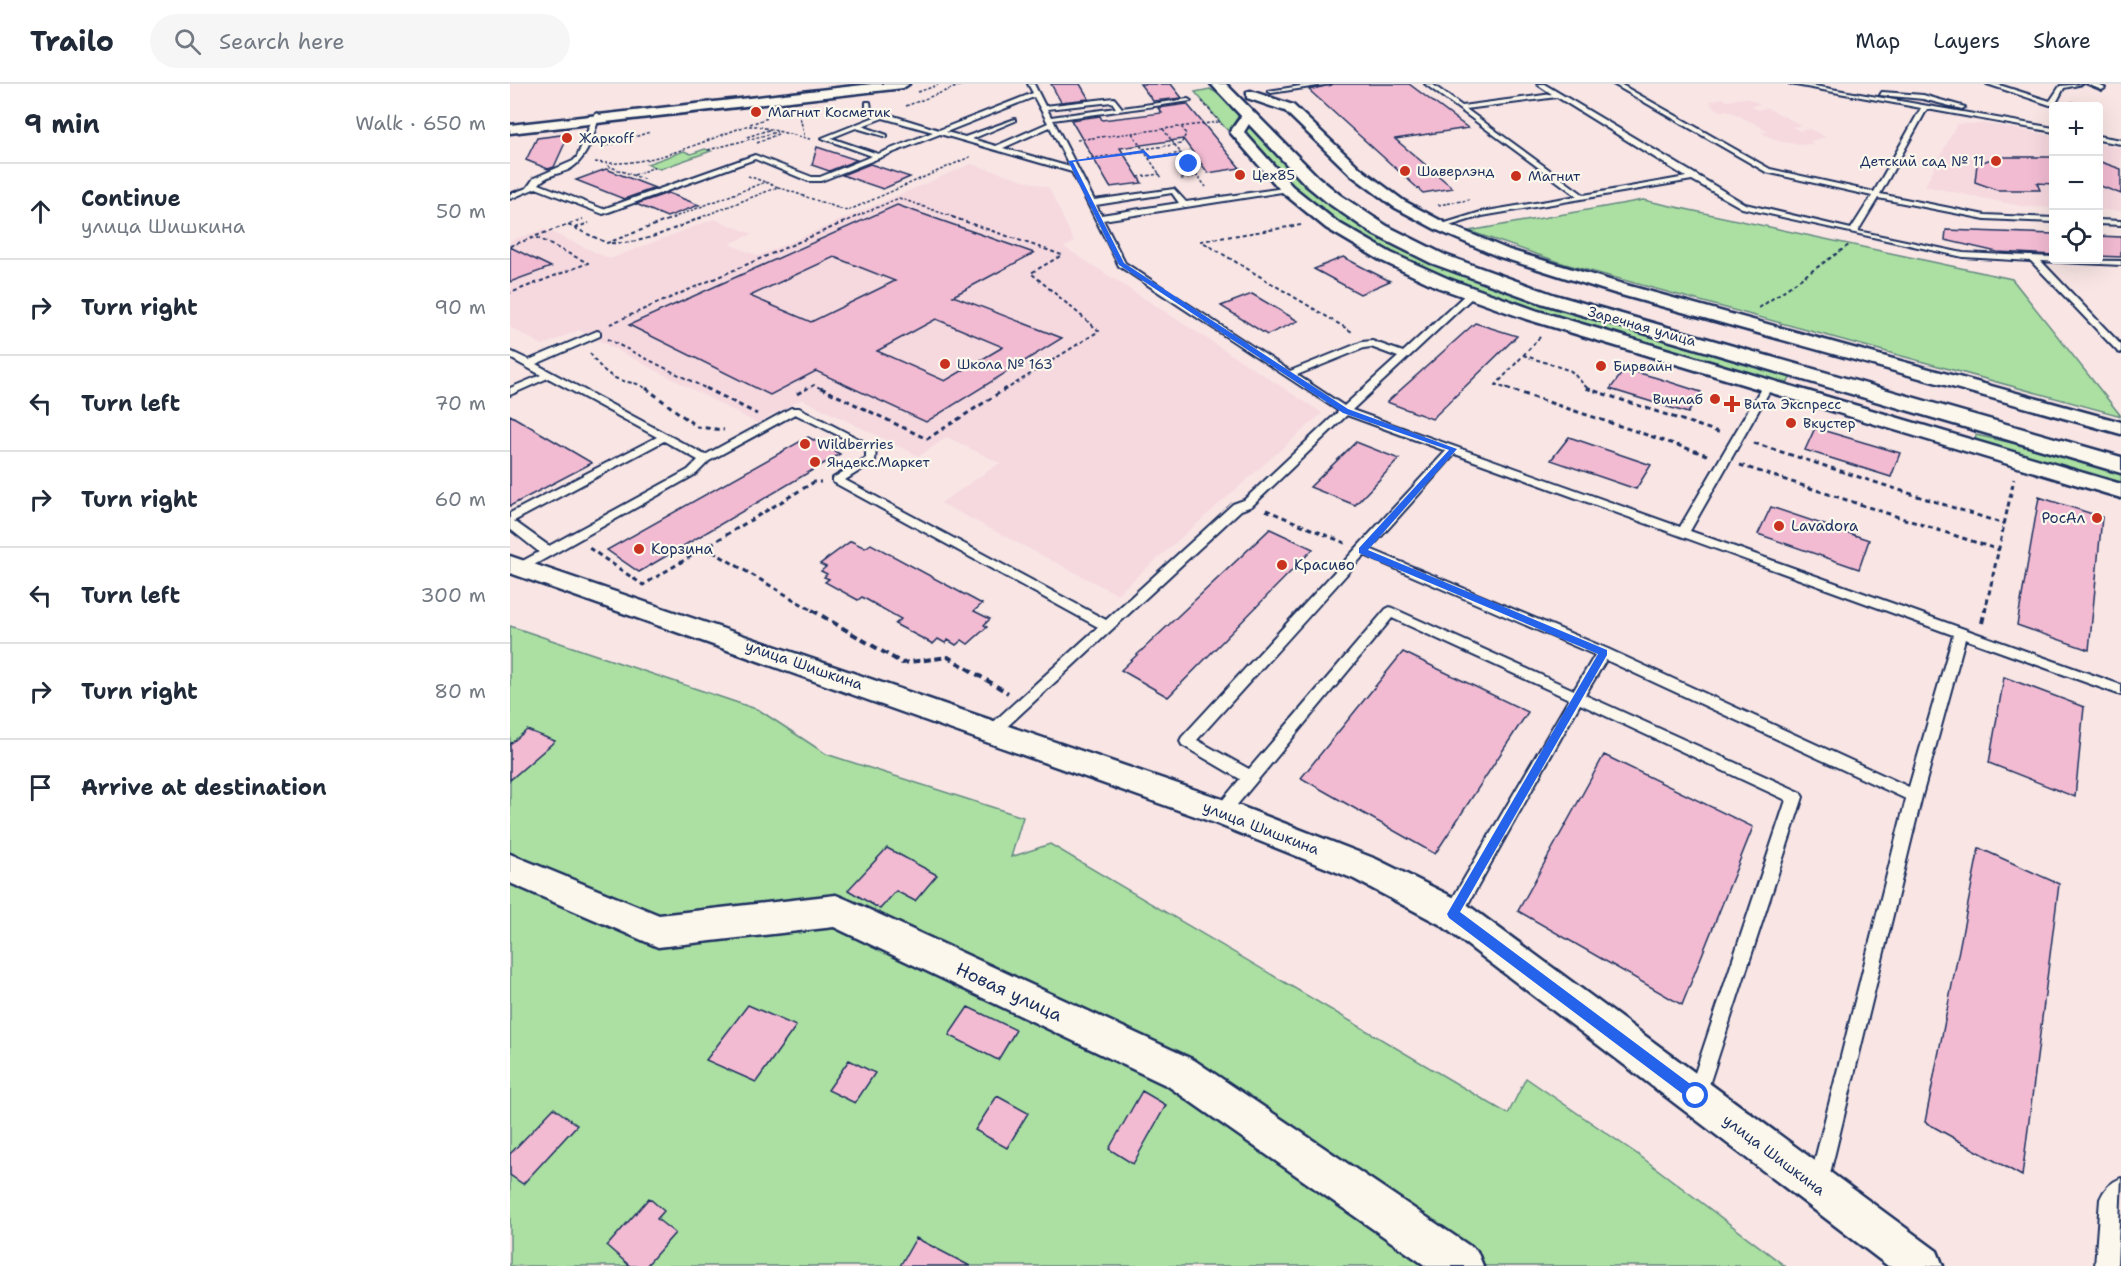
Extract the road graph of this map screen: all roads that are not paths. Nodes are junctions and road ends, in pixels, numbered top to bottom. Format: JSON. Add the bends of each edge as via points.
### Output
{"nodes":[{"id":1,"x":872,"y":84,"type":"edge"},
{"id":2,"x":903,"y":84,"type":"edge"},
{"id":3,"x":1031,"y":84,"type":"edge"},
{"id":4,"x":1218,"y":84,"type":"edge"},
{"id":5,"x":1328,"y":84,"type":"edge"},
{"id":6,"x":1428,"y":84,"type":"edge"},
{"id":7,"x":1540,"y":84,"type":"edge"},
{"id":8,"x":1616,"y":84,"type":"edge"},
{"id":9,"x":1793,"y":84,"type":"edge"},
{"id":10,"x":1990,"y":84,"type":"edge"},
{"id":11,"x":2080,"y":84,"type":"edge"},
{"id":12,"x":2090,"y":84,"type":"edge"},
{"id":13,"x":1252,"y":88,"type":"edge"},
{"id":14,"x":2102,"y":88,"type":"dead end"},
{"id":15,"x":1271,"y":91,"type":"junction"},
{"id":16,"x":1036,"y":94,"type":"junction"},
{"id":17,"x":1558,"y":95,"type":"junction"},
{"id":18,"x":1862,"y":96,"type":"junction"},
{"id":19,"x":1188,"y":101,"type":"dead end"},
{"id":20,"x":2057,"y":102,"type":"edge"},
{"id":21,"x":868,"y":103,"type":"dead end"},
{"id":22,"x":2049,"y":103,"type":"edge"},
{"id":23,"x":1925,"y":107,"type":"junction"},
{"id":24,"x":1043,"y":108,"type":"junction"},
{"id":25,"x":1289,"y":108,"type":"junction"},
{"id":26,"x":1461,"y":108,"type":"junction"},
{"id":27,"x":1120,"y":110,"type":"junction"},
{"id":28,"x":1249,"y":114,"type":"junction"},
{"id":29,"x":883,"y":116,"type":"junction"},
{"id":30,"x":596,"y":117,"type":"junction"},
{"id":31,"x":1980,"y":117,"type":"junction"},
{"id":32,"x":1013,"y":120,"type":"dead end"},
{"id":33,"x":1050,"y":121,"type":"junction"},
{"id":34,"x":855,"y":126,"type":"junction"},
{"id":35,"x":510,"y":127,"type":"edge"},
{"id":36,"x":2049,"y":129,"type":"edge"},
{"id":37,"x":939,"y":133,"type":"junction"},
{"id":38,"x":885,"y":135,"type":"dead end"},
{"id":39,"x":2103,"y":139,"type":"edge"},
{"id":40,"x":964,"y":140,"type":"junction"},
{"id":41,"x":2121,"y":142,"type":"edge"},
{"id":42,"x":994,"y":148,"type":"junction"},
{"id":43,"x":880,"y":157,"type":"junction"},
{"id":44,"x":1075,"y":171,"type":"junction"},
{"id":45,"x":1693,"y":178,"type":"junction"},
{"id":46,"x":535,"y":185,"type":"junction"},
{"id":47,"x":1288,"y":189,"type":"junction"},
{"id":48,"x":1876,"y":195,"type":"junction"},
{"id":49,"x":510,"y":197,"type":"edge"},
{"id":50,"x":1583,"y":197,"type":"junction"},
{"id":51,"x":1091,"y":203,"type":"junction"},
{"id":52,"x":1184,"y":205,"type":"junction"},
{"id":53,"x":1099,"y":218,"type":"junction"},
{"id":54,"x":2049,"y":220,"type":"edge"},
{"id":55,"x":2103,"y":222,"type":"edge"},
{"id":56,"x":2121,"y":223,"type":"edge"},
{"id":57,"x":1442,"y":227,"type":"junction"},
{"id":58,"x":1853,"y":232,"type":"junction"},
{"id":59,"x":2034,"y":259,"type":"junction"},
{"id":60,"x":2121,"y":263,"type":"edge"},
{"id":61,"x":1471,"y":294,"type":"junction"},
{"id":62,"x":2104,"y":333,"type":"junction"},
{"id":63,"x":2121,"y":333,"type":"edge"},
{"id":64,"x":597,"y":334,"type":"road end"},
{"id":65,"x":2121,"y":350,"type":"edge"},
{"id":66,"x":510,"y":354,"type":"edge"},
{"id":67,"x":1404,"y":356,"type":"junction"},
{"id":68,"x":525,"y":362,"type":"junction"},
{"id":69,"x":510,"y":364,"type":"edge"},
{"id":70,"x":1290,"y":374,"type":"junction"},
{"id":71,"x":548,"y":375,"type":"junction"},
{"id":72,"x":1768,"y":385,"type":"junction"},
{"id":73,"x":510,"y":392,"type":"edge"},
{"id":74,"x":1345,"y":411,"type":"junction"},
{"id":75,"x":2121,"y":428,"type":"edge"},
{"id":76,"x":665,"y":437,"type":"junction"},
{"id":77,"x":1454,"y":449,"type":"junction"},
{"id":78,"x":2121,"y":451,"type":"edge"},
{"id":79,"x":705,"y":459,"type":"junction"},
{"id":80,"x":2121,"y":465,"type":"edge"},
{"id":81,"x":2121,"y":491,"type":"edge"},
{"id":82,"x":510,"y":518,"type":"edge"},
{"id":83,"x":510,"y":523,"type":"edge"},
{"id":84,"x":1683,"y":533,"type":"junction"},
{"id":85,"x":1362,"y":550,"type":"junction"},
{"id":86,"x":548,"y":552,"type":"junction"},
{"id":87,"x":515,"y":565,"type":"edge"},
{"id":88,"x":1107,"y":627,"type":"junction"},
{"id":89,"x":1960,"y":633,"type":"junction"},
{"id":90,"x":1603,"y":653,"type":"junction"},
{"id":91,"x":2121,"y":690,"type":"edge"},
{"id":92,"x":1577,"y":697,"type":"junction"},
{"id":93,"x":993,"y":731,"type":"junction"},
{"id":94,"x":1251,"y":778,"type":"junction"},
{"id":95,"x":1914,"y":796,"type":"junction"},
{"id":96,"x":1222,"y":812,"type":"junction"},
{"id":97,"x":510,"y":868,"type":"edge"},
{"id":98,"x":1453,"y":914,"type":"junction"},
{"id":99,"x":1696,"y":1096,"type":"junction"},
{"id":100,"x":1818,"y":1188,"type":"junction"},
{"id":101,"x":2121,"y":1188,"type":"edge"},
{"id":102,"x":1462,"y":1266,"type":"edge"},
{"id":103,"x":1922,"y":1266,"type":"edge"},
{"id":104,"x":2106,"y":1266,"type":"edge"}],
"edges":[{"from":1,"to":30,"type":"street"},
{"from":2,"to":30,"type":"street"},
{"from":3,"to":16,"type":"lane"},
{"from":4,"to":28,"type":"street","name":"Заречная улица"},
{"from":5,"to":15,"type":"lane"},
{"from":6,"to":26,"type":"lane"},
{"from":7,"to":17,"type":"lane"},
{"from":8,"to":48,"type":"lane","via":[[1768,171]]},
{"from":9,"to":18,"type":"lane"},
{"from":10,"to":22,"type":"lane"},
{"from":11,"to":20,"type":"lane","via":[[2062,87]]},
{"from":12,"to":14,"type":"lane"},
{"from":13,"to":15,"type":"lane"},
{"from":13,"to":25,"type":"street"},
{"from":13,"to":78,"type":"street","name":"Заречная улица","via":[[1300,149],[1351,196],[1395,224],[1452,252],[1559,290]]},
{"from":15,"to":25,"type":"lane"},
{"from":16,"to":24,"type":"lane"},
{"from":16,"to":37,"type":"lane"},
{"from":17,"to":26,"type":"lane"},
{"from":17,"to":45,"type":"lane"},
{"from":18,"to":23,"type":"lane"},
{"from":18,"to":31,"type":"lane","via":[[1901,93],[1940,99],[1982,114]]},
{"from":19,"to":27,"type":"lane","via":[[1148,103]]},
{"from":21,"to":29,"type":"lane","via":[[868,110]]},
{"from":23,"to":31,"type":"lane"},
{"from":23,"to":48,"type":"lane"},
{"from":24,"to":27,"type":"lane","via":[[1114,100]]},
{"from":24,"to":33,"type":"lane"},
{"from":25,"to":57,"type":"street","via":[[1375,188]]},
{"from":26,"to":50,"type":"lane"},
{"from":27,"to":33,"type":"lane"},
{"from":28,"to":47,"type":"street","via":[[1237,132]]},
{"from":28,"to":80,"type":"street","name":"Заречная улица","via":[[1312,181],[1356,215],[1410,246],[1458,267],[1645,328]]},
{"from":29,"to":34,"type":"lane"},
{"from":29,"to":37,"type":"lane"},
{"from":30,"to":35,"type":"street"},
{"from":30,"to":46,"type":"lane","via":[[580,158],[537,180]]},
{"from":31,"to":36,"type":"lane"},
{"from":32,"to":40,"type":"lane"},
{"from":33,"to":42,"type":"lane"},
{"from":33,"to":44,"type":"lane"},
{"from":34,"to":38,"type":"lane"},
{"from":34,"to":43,"type":"lane","via":[[825,138]]},
{"from":37,"to":40,"type":"lane"},
{"from":37,"to":43,"type":"lane"},
{"from":39,"to":41,"type":"lane"},
{"from":40,"to":42,"type":"lane"},
{"from":42,"to":44,"type":"lane"},
{"from":43,"to":46,"type":"lane","via":[[821,179],[811,179],[755,157],[603,212]]},
{"from":44,"to":51,"type":"lane"},
{"from":45,"to":50,"type":"lane"},
{"from":45,"to":58,"type":"lane","via":[[1742,206]]},
{"from":46,"to":49,"type":"lane"},
{"from":47,"to":52,"type":"lane"},
{"from":47,"to":61,"type":"street","via":[[1304,205],[1366,246]]},
{"from":48,"to":54,"type":"lane","via":[[1985,217]]},
{"from":48,"to":58,"type":"lane"},
{"from":50,"to":57,"type":"lane","via":[[1481,214]]},
{"from":51,"to":52,"type":"lane","via":[[1174,191]]},
{"from":51,"to":53,"type":"lane"},
{"from":52,"to":53,"type":"lane"},
{"from":53,"to":70,"type":"lane","via":[[1122,264]]},
{"from":55,"to":56,"type":"lane"},
{"from":57,"to":75,"type":"street","via":[[1556,271]]},
{"from":58,"to":59,"type":"lane","via":[[1950,254]]},
{"from":59,"to":60,"type":"lane"},
{"from":59,"to":62,"type":"lane"},
{"from":61,"to":67,"type":"lane"},
{"from":61,"to":72,"type":"street"},
{"from":62,"to":63,"type":"lane"},
{"from":62,"to":65,"type":"lane"},
{"from":64,"to":68,"type":"lane"},
{"from":66,"to":68,"type":"lane"},
{"from":67,"to":70,"type":"lane","via":[[1372,344],[1362,345]]},
{"from":67,"to":74,"type":"lane"},
{"from":68,"to":69,"type":"lane"},
{"from":68,"to":71,"type":"lane"},
{"from":70,"to":74,"type":"lane"},
{"from":71,"to":73,"type":"lane"},
{"from":71,"to":76,"type":"lane"},
{"from":72,"to":81,"type":"street"},
{"from":72,"to":84,"type":"lane"},
{"from":74,"to":77,"type":"lane"},
{"from":74,"to":88,"type":"lane"},
{"from":76,"to":79,"type":"lane"},
{"from":76,"to":82,"type":"lane"},
{"from":77,"to":84,"type":"lane"},
{"from":77,"to":85,"type":"lane"},
{"from":79,"to":86,"type":"lane","via":[[692,472]]},
{"from":79,"to":88,"type":"lane","via":[[795,410],[871,448],[871,459],[837,480]]},
{"from":83,"to":86,"type":"lane"},
{"from":84,"to":89,"type":"lane"},
{"from":85,"to":90,"type":"lane"},
{"from":85,"to":94,"type":"lane","via":[[1187,741]]},
{"from":86,"to":87,"type":"lane"},
{"from":87,"to":93,"type":"street","name":"улица Шишкина"},
{"from":88,"to":93,"type":"lane"},
{"from":89,"to":91,"type":"lane"},
{"from":89,"to":95,"type":"lane"},
{"from":90,"to":92,"type":"lane"},
{"from":90,"to":95,"type":"lane"},
{"from":92,"to":94,"type":"lane","via":[[1390,612]]},
{"from":92,"to":98,"type":"lane"},
{"from":92,"to":99,"type":"lane","via":[[1795,797]]},
{"from":93,"to":96,"type":"street","name":"улица Шишкина"},
{"from":94,"to":96,"type":"lane"},
{"from":95,"to":100,"type":"lane"},
{"from":96,"to":98,"type":"street","name":"улица Шишкина","via":[[1365,869]]},
{"from":97,"to":102,"type":"street","name":"Новая улица","via":[[658,931],[836,911],[1181,1073]]},
{"from":98,"to":99,"type":"street","name":"улица Шишкина"},
{"from":99,"to":100,"type":"street","name":"улица Шишкина"},
{"from":100,"to":103,"type":"street","name":"улица Шишкина"},
{"from":101,"to":104,"type":"lane","via":[[2110,1199]]}]}
